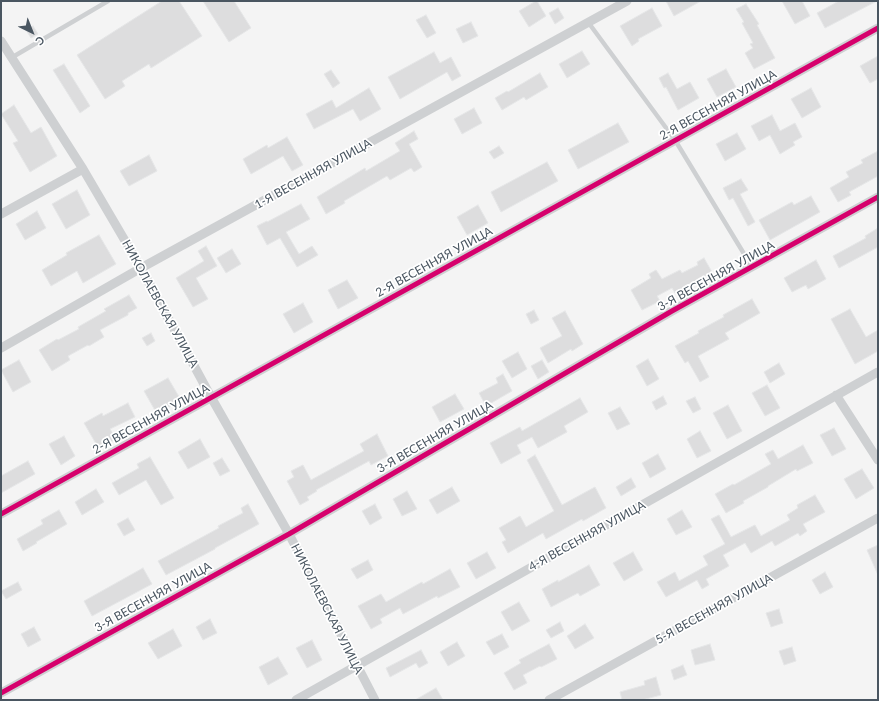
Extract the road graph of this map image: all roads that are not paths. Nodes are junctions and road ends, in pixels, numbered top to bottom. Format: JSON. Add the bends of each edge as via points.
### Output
{"nodes":[{"id":1,"x":108,"y":1,"type":"edge"},
{"id":2,"x":627,"y":1,"type":"edge"},
{"id":3,"x":588,"y":22,"type":"junction"},
{"id":4,"x":878,"y":28,"type":"edge"},
{"id":5,"x":1,"y":41,"type":"edge"},
{"id":6,"x":11,"y":58,"type":"junction"},
{"id":7,"x":675,"y":140,"type":"junction"},
{"id":8,"x":83,"y":169,"type":"junction"},
{"id":9,"x":878,"y":197,"type":"edge"},
{"id":10,"x":1,"y":214,"type":"edge"},
{"id":11,"x":752,"y":267,"type":"junction"},
{"id":12,"x":141,"y":268,"type":"junction"},
{"id":13,"x":1,"y":348,"type":"edge"},
{"id":14,"x":878,"y":372,"type":"edge"},
{"id":15,"x":836,"y":395,"type":"junction"},
{"id":16,"x":211,"y":397,"type":"junction"},
{"id":17,"x":878,"y":460,"type":"edge"},
{"id":18,"x":1,"y":514,"type":"edge"},
{"id":19,"x":878,"y":518,"type":"edge"},
{"id":20,"x":288,"y":534,"type":"junction"},
{"id":21,"x":357,"y":666,"type":"junction"},
{"id":22,"x":1,"y":693,"type":"edge"},
{"id":23,"x":296,"y":700,"type":"edge"},
{"id":24,"x":375,"y":700,"type":"edge"},
{"id":25,"x":549,"y":700,"type":"edge"}],
"edges":[{"from":1,"to":6,"type":"lane"},
{"from":2,"to":3,"type":"street","name":"1-Я ВЕСЕННЯЯ УЛИЦА"},
{"from":3,"to":7,"type":"lane"},
{"from":3,"to":12,"type":"street","name":"1-Я ВЕСЕННЯЯ УЛИЦА"},
{"from":4,"to":7,"type":"street","name":"2-Я ВЕСЕННЯЯ УЛИЦА"},
{"from":5,"to":6,"type":"street","name":"НИКОЛАЕВСКАЯ УЛИЦА"},
{"from":6,"to":8,"type":"street","name":"НИКОЛАЕВСКАЯ УЛИЦА"},
{"from":7,"to":11,"type":"lane"},
{"from":7,"to":16,"type":"street","name":"2-Я ВЕСЕННЯЯ УЛИЦА"},
{"from":8,"to":10,"type":"street"},
{"from":8,"to":12,"type":"street","name":"НИКОЛАЕВСКАЯ УЛИЦА"},
{"from":9,"to":11,"type":"street","name":"3-Я ВЕСЕННЯЯ УЛИЦА"},
{"from":11,"to":20,"type":"street","name":"3-Я ВЕСЕННЯЯ УЛИЦА"},
{"from":12,"to":13,"type":"street","name":"1-Я ВЕСЕННЯЯ УЛИЦА"},
{"from":12,"to":16,"type":"street","name":"НИКОЛАЕВСКАЯ УЛИЦА"},
{"from":14,"to":15,"type":"street","name":"4-Я ВЕСЕННЯЯ УЛИЦА"},
{"from":15,"to":17,"type":"street"},
{"from":15,"to":21,"type":"street","name":"4-Я ВЕСЕННЯЯ УЛИЦА"},
{"from":16,"to":18,"type":"street","name":"2-Я ВЕСЕННЯЯ УЛИЦА"},
{"from":16,"to":20,"type":"street","name":"НИКОЛАЕВСКАЯ УЛИЦА"},
{"from":19,"to":25,"type":"street","name":"5-Я ВЕСЕННЯЯ УЛИЦА"},
{"from":20,"to":21,"type":"street","name":"НИКОЛАЕВСКАЯ УЛИЦА"},
{"from":20,"to":22,"type":"street","name":"3-Я ВЕСЕННЯЯ УЛИЦА"},
{"from":21,"to":23,"type":"street","name":"4-Я ВЕСЕННЯЯ УЛИЦА"},
{"from":21,"to":24,"type":"street","name":"НИКОЛАЕВСКАЯ УЛИЦА"}]}
